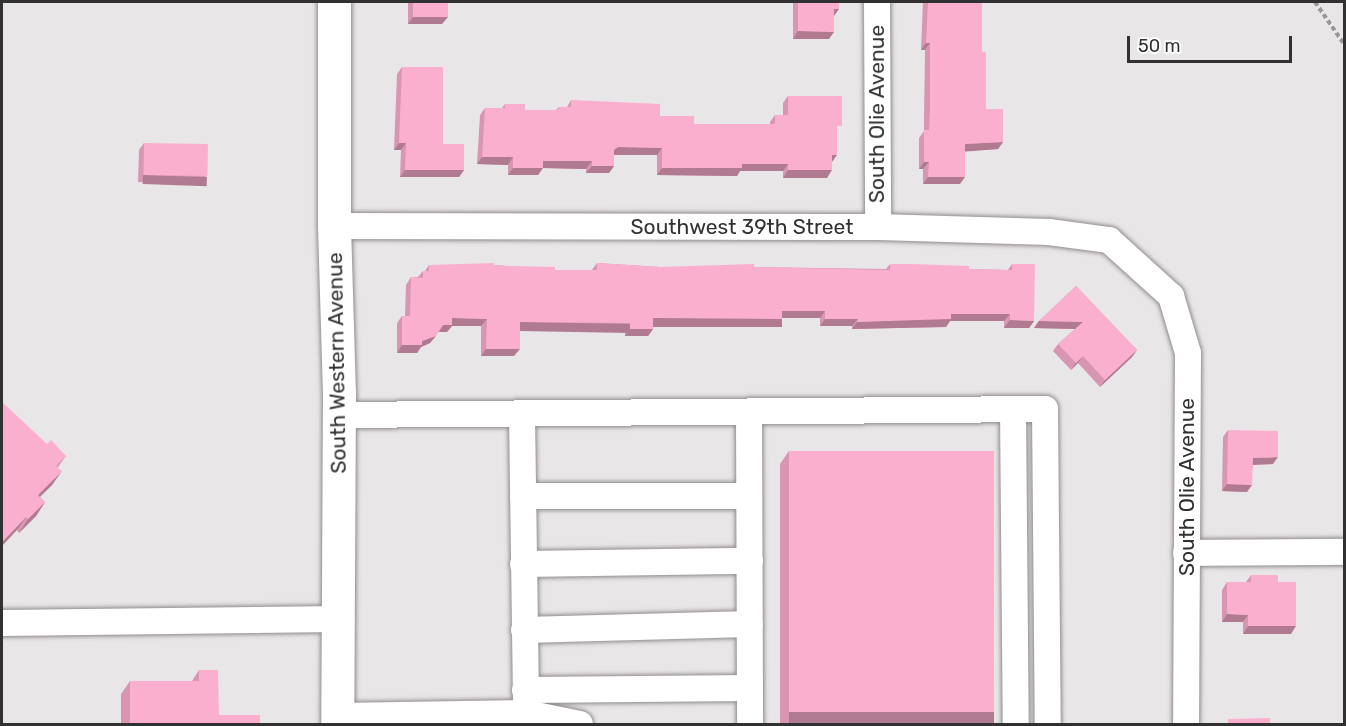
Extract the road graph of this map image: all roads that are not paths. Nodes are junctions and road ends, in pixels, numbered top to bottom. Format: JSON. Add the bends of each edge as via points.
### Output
{"nodes":[{"id":1,"x":334,"y":2,"type":"edge"},
{"id":2,"x":877,"y":2,"type":"edge"},
{"id":3,"x":334,"y":225,"type":"junction"},
{"id":4,"x":878,"y":227,"type":"junction"},
{"id":5,"x":1140,"y":266,"type":"joint"},
{"id":6,"x":1013,"y":410,"type":"junction"},
{"id":7,"x":749,"y":413,"type":"junction"},
{"id":8,"x":522,"y":414,"type":"junction"},
{"id":9,"x":339,"y":415,"type":"junction"},
{"id":10,"x":523,"y":495,"type":"junction"},
{"id":11,"x":749,"y":495,"type":"junction"},
{"id":12,"x":1344,"y":552,"type":"edge"},
{"id":13,"x":1186,"y":553,"type":"junction"},
{"id":14,"x":750,"y":561,"type":"junction"},
{"id":15,"x":524,"y":564,"type":"junction"},
{"id":16,"x":338,"y":619,"type":"junction"},
{"id":17,"x":2,"y":623,"type":"edge"},
{"id":18,"x":750,"y":624,"type":"junction"},
{"id":19,"x":524,"y":630,"type":"junction"},
{"id":20,"x":750,"y":688,"type":"junction"},
{"id":21,"x":526,"y":709,"type":"edge"},
{"id":22,"x":337,"y":720,"type":"edge"},
{"id":23,"x":580,"y":724,"type":"edge"},
{"id":24,"x":750,"y":724,"type":"edge"},
{"id":25,"x":1016,"y":724,"type":"edge"},
{"id":26,"x":1048,"y":724,"type":"edge"},
{"id":27,"x":1186,"y":724,"type":"edge"}],
"edges":[{"from":1,"to":3,"type":"main road","name":"South Western Avenue"},
{"from":2,"to":4,"type":"street","name":"South Olie Avenue"},
{"from":3,"to":4,"type":"street","name":"Southwest 39th Street"},
{"from":3,"to":9,"type":"main road","name":"South Western Avenue"},
{"from":4,"to":5,"type":"street","name":"Southwest 39th Street","via":[[1049,232],[1109,240]]},
{"from":5,"to":13,"type":"street","name":"South Olie Avenue","via":[[1171,296],[1188,353]]},
{"from":6,"to":7,"type":"street"},
{"from":6,"to":25,"type":"street"},
{"from":6,"to":26,"type":"street","via":[[1045,409]]},
{"from":7,"to":8,"type":"street"},
{"from":7,"to":11,"type":"street"},
{"from":8,"to":9,"type":"street"},
{"from":8,"to":10,"type":"street"},
{"from":9,"to":16,"type":"main road","name":"South Western Avenue"},
{"from":10,"to":11,"type":"street"},
{"from":10,"to":15,"type":"street"},
{"from":11,"to":14,"type":"street"},
{"from":12,"to":13,"type":"street"},
{"from":13,"to":27,"type":"street","name":"South Olie Avenue"},
{"from":14,"to":15,"type":"street"},
{"from":14,"to":18,"type":"street"},
{"from":15,"to":19,"type":"street"},
{"from":16,"to":17,"type":"street"},
{"from":16,"to":22,"type":"main road","name":"South Western Avenue"},
{"from":18,"to":19,"type":"street"},
{"from":18,"to":20,"type":"street"},
{"from":19,"to":21,"type":"street"},
{"from":20,"to":21,"type":"street"},
{"from":20,"to":24,"type":"street"},
{"from":21,"to":22,"type":"street"},
{"from":21,"to":23,"type":"street"}]}
